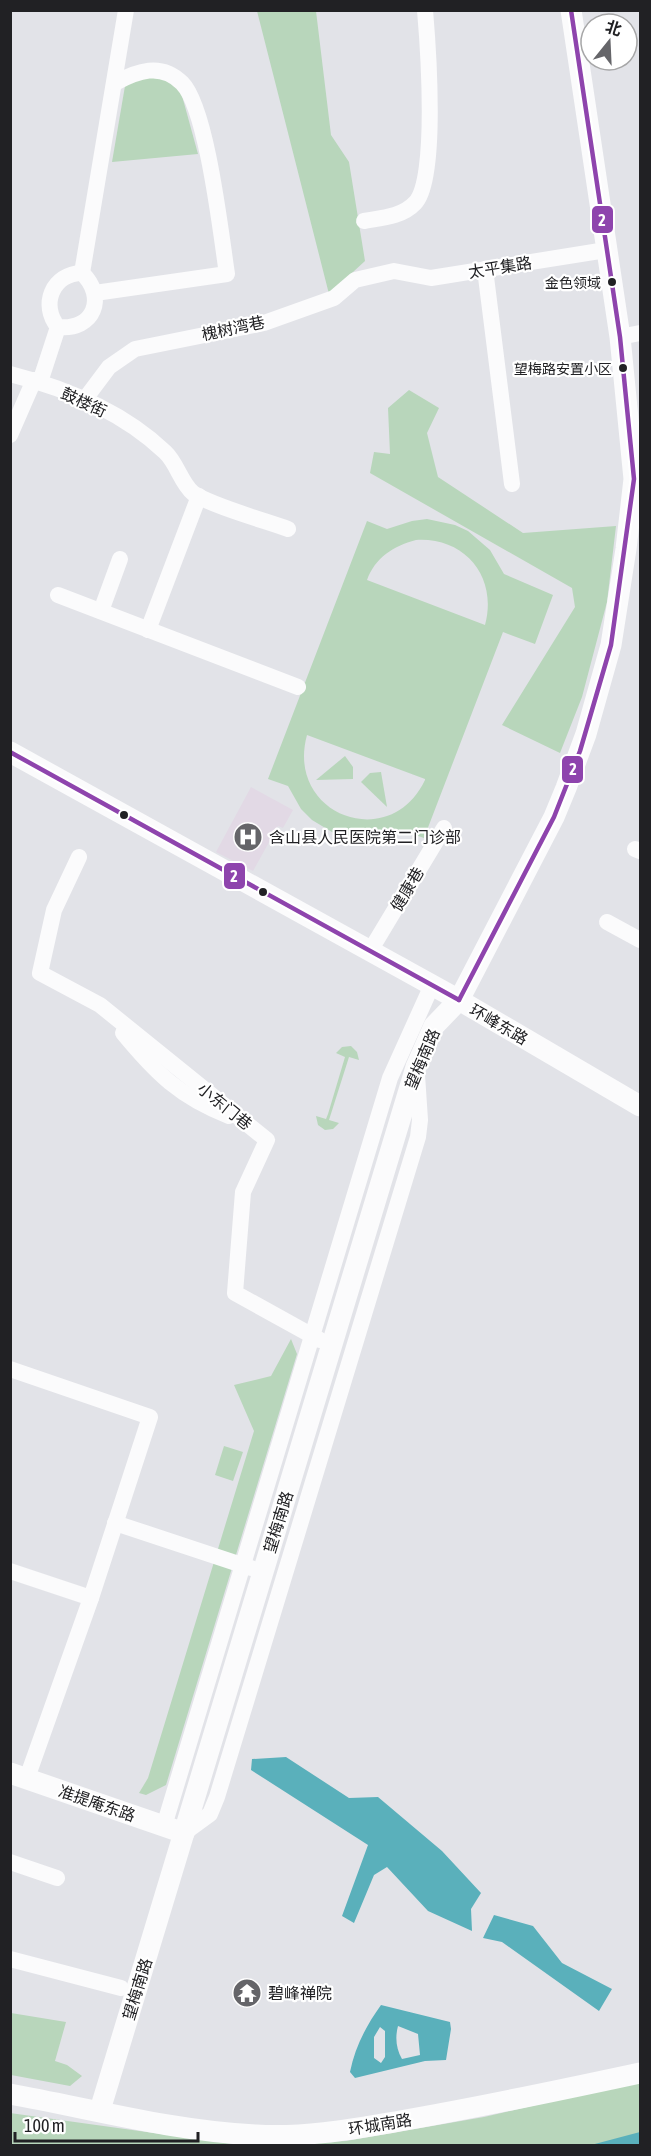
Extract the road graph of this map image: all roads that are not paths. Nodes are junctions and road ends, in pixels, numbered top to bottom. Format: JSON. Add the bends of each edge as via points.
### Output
{"nodes":[{"id":1,"x":126,"y":10,"type":"edge"},
{"id":2,"x":425,"y":10,"type":"edge"},
{"id":3,"x":571,"y":10,"type":"edge"},
{"id":4,"x":115,"y":83,"type":"junction"},
{"id":5,"x":364,"y":221,"type":"dead end"},
{"id":6,"x":606,"y":250,"type":"junction"},
{"id":7,"x":485,"y":269,"type":"junction"},
{"id":8,"x":394,"y":271,"type":"joint"},
{"id":9,"x":82,"y":273,"type":"junction"},
{"id":10,"x":95,"y":293,"type":"junction"},
{"id":11,"x":58,"y":327,"type":"junction"},
{"id":12,"x":640,"y":333,"type":"edge"},
{"id":13,"x":620,"y":337,"type":"junction"},
{"id":14,"x":10,"y":374,"type":"edge"},
{"id":15,"x":37,"y":381,"type":"junction"},
{"id":16,"x":85,"y":399,"type":"junction"},
{"id":17,"x":10,"y":435,"type":"edge"},
{"id":18,"x":637,"y":479,"type":"edge"},
{"id":19,"x":512,"y":484,"type":"dead end"},
{"id":20,"x":199,"y":496,"type":"junction"},
{"id":21,"x":288,"y":529,"type":"dead end"},
{"id":22,"x":120,"y":559,"type":"dead end"},
{"id":23,"x":58,"y":595,"type":"dead end"},
{"id":24,"x":101,"y":611,"type":"junction"},
{"id":25,"x":148,"y":630,"type":"junction"},
{"id":26,"x":298,"y":687,"type":"dead end"},
{"id":27,"x":10,"y":753,"type":"edge"},
{"id":28,"x":444,"y":828,"type":"dead end"},
{"id":29,"x":79,"y":857,"type":"dead end"},
{"id":30,"x":607,"y":922,"type":"dead end"},
{"id":31,"x":640,"y":940,"type":"edge"},
{"id":32,"x":370,"y":951,"type":"junction"},
{"id":33,"x":432,"y":985,"type":"junction"},
{"id":34,"x":459,"y":1000,"type":"junction"},
{"id":35,"x":640,"y":1106,"type":"edge"},
{"id":36,"x":312,"y":1336,"type":"junction"},
{"id":37,"x":341,"y":1349,"type":"junction"},
{"id":38,"x":10,"y":1369,"type":"edge"},
{"id":39,"x":115,"y":1524,"type":"junction"},
{"id":40,"x":243,"y":1565,"type":"junction"},
{"id":41,"x":10,"y":1571,"type":"edge"},
{"id":42,"x":264,"y":1572,"type":"junction"},
{"id":43,"x":91,"y":1598,"type":"junction"},
{"id":44,"x":217,"y":1725,"type":"dead end"},
{"id":45,"x":19,"y":1776,"type":"edge"},
{"id":46,"x":174,"y":1829,"type":"junction"},
{"id":47,"x":10,"y":1862,"type":"edge"},
{"id":48,"x":57,"y":1878,"type":"dead end"},
{"id":49,"x":10,"y":1959,"type":"edge"},
{"id":50,"x":121,"y":1988,"type":"dead end"},
{"id":51,"x":640,"y":2073,"type":"edge"},
{"id":52,"x":10,"y":2094,"type":"edge"},
{"id":53,"x":100,"y":2110,"type":"junction"}],
"edges":[{"from":1,"to":4,"type":"street"},
{"from":2,"to":5,"type":"street","via":[[430,131],[423,183],[417,202],[401,214]]},
{"from":3,"to":6,"type":"main road","name":"望梅南路"},
{"from":4,"to":9,"type":"street"},
{"from":4,"to":10,"type":"street","via":[[134,72],[160,71],[183,84],[192,99],[208,157],[227,274]]},
{"from":6,"to":7,"type":"street","name":"太平集路"},
{"from":6,"to":13,"type":"main road","name":"望梅南路"},
{"from":7,"to":8,"type":"street","name":"太平集路","via":[[430,278]]},
{"from":7,"to":19,"type":"street"},
{"from":8,"to":16,"type":"street","name":"槐树湾巷","via":[[355,280],[334,298],[264,323],[135,349],[109,368]]},
{"from":9,"to":10,"type":"street","via":[[91,281]]},
{"from":9,"to":11,"type":"street","via":[[69,273],[53,288],[50,317]]},
{"from":10,"to":11,"type":"street","via":[[91,314],[82,324]]},
{"from":11,"to":15,"type":"street"},
{"from":12,"to":13,"type":"street"},
{"from":13,"to":18,"type":"main road","name":"望梅南路"},
{"from":14,"to":15,"type":"street","name":"鼓楼街"},
{"from":15,"to":16,"type":"street","name":"鼓楼街"},
{"from":15,"to":17,"type":"street"},
{"from":16,"to":20,"type":"street","name":"鼓楼街","via":[[153,441],[177,465],[187,486]]},
{"from":18,"to":34,"type":"main road","name":"望梅南路","via":[[611,645],[580,751],[554,817]]},
{"from":20,"to":21,"type":"street"},
{"from":20,"to":25,"type":"street"},
{"from":22,"to":24,"type":"street"},
{"from":23,"to":24,"type":"street"},
{"from":24,"to":25,"type":"street"},
{"from":25,"to":26,"type":"street"},
{"from":27,"to":32,"type":"main road","name":"环峰东路"},
{"from":28,"to":32,"type":"street","name":"健康巷"},
{"from":29,"to":36,"type":"street","name":"小东门巷","via":[[54,910],[40,973],[100,1005],[267,1140],[243,1192],[235,1293]]},
{"from":30,"to":31,"type":"street"},
{"from":32,"to":33,"type":"main road","name":"环峰东路"},
{"from":33,"to":34,"type":"main road","name":"环峰东路"},
{"from":33,"to":36,"type":"street","via":[[390,1078]]},
{"from":34,"to":35,"type":"main road","name":"环峰东路"},
{"from":34,"to":37,"type":"main road","name":"望梅南路","via":[[434,1026],[416,1067]]},
{"from":36,"to":37,"type":"street"},
{"from":36,"to":40,"type":"street"},
{"from":37,"to":42,"type":"main road","name":"望梅南路"},
{"from":37,"to":46,"type":"street","via":[[217,1797],[210,1814]]},
{"from":38,"to":39,"type":"street","via":[[150,1417]]},
{"from":39,"to":40,"type":"street"},
{"from":39,"to":43,"type":"street"},
{"from":40,"to":42,"type":"street"},
{"from":40,"to":46,"type":"street"},
{"from":41,"to":43,"type":"street"},
{"from":42,"to":46,"type":"main road","name":"望梅南路"},
{"from":43,"to":45,"type":"street"},
{"from":44,"to":46,"type":"main road","name":"望梅南路"},
{"from":45,"to":46,"type":"main road","name":"准提庵东路"},
{"from":46,"to":53,"type":"main road","name":"望梅南路"},
{"from":47,"to":48,"type":"street"},
{"from":49,"to":50,"type":"street"},
{"from":51,"to":53,"type":"main road","name":"环城南路","via":[[456,2112],[292,2135],[214,2131]]},
{"from":52,"to":53,"type":"main road","name":"环城南路"}]}
